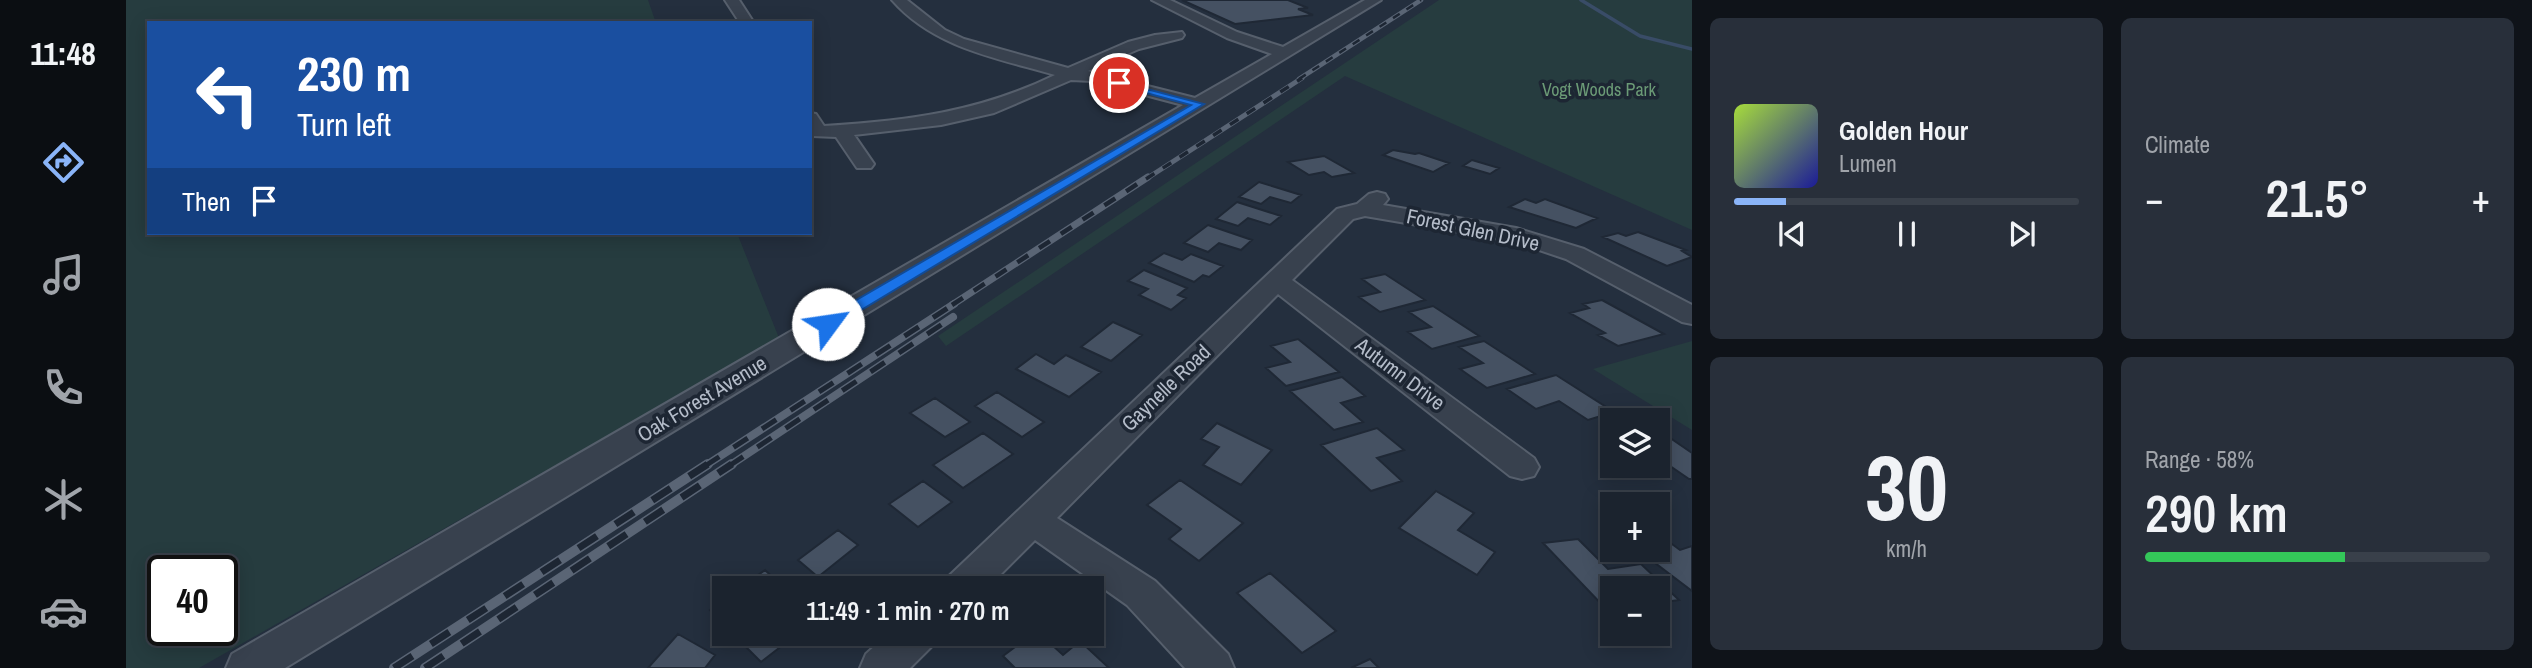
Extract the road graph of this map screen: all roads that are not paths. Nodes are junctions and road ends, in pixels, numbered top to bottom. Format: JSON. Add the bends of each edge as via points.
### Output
{"nodes":[{"id":1,"x":732,"y":0,"type":"edge"},
{"id":2,"x":899,"y":0,"type":"edge"},
{"id":3,"x":1159,"y":0,"type":"edge"},
{"id":4,"x":1361,"y":2,"type":"edge"},
{"id":5,"x":746,"y":21,"type":"edge"},
{"id":6,"x":1177,"y":35,"type":"dead end"},
{"id":7,"x":1285,"y":52,"type":"junction"},
{"id":8,"x":1073,"y":75,"type":"junction"},
{"id":9,"x":1193,"y":107,"type":"junction"},
{"id":10,"x":812,"y":121,"type":"edge"},
{"id":11,"x":842,"y":131,"type":"junction"},
{"id":12,"x":864,"y":164,"type":"dead end"},
{"id":13,"x":1371,"y":204,"type":"joint"},
{"id":14,"x":1277,"y":281,"type":"junction"},
{"id":15,"x":1692,"y":316,"type":"edge"},
{"id":16,"x":1522,"y":467,"type":"dead end"},
{"id":17,"x":1031,"y":519,"type":"junction"},
{"id":18,"x":974,"y":576,"type":"edge"},
{"id":19,"x":904,"y":646,"type":"edge"},
{"id":20,"x":247,"y":668,"type":"edge"},
{"id":21,"x":881,"y":668,"type":"edge"},
{"id":22,"x":1213,"y":668,"type":"edge"}],
"edges":[{"from":1,"to":5,"type":"street"},
{"from":2,"to":8,"type":"street","via":[[940,33],[959,42]]},
{"from":3,"to":7,"type":"street","via":[[1232,35]]},
{"from":4,"to":7,"type":"street","name":"Oak Forest Avenue"},
{"from":6,"to":8,"type":"street","via":[[1151,38]]},
{"from":7,"to":9,"type":"street","name":"Oak Forest Avenue"},
{"from":8,"to":9,"type":"street","via":[[1083,82]]},
{"from":8,"to":11,"type":"street","via":[[991,108]]},
{"from":9,"to":20,"type":"street","name":"Oak Forest Avenue"},
{"from":10,"to":11,"type":"street","via":[[820,132]]},
{"from":11,"to":12,"type":"street"},
{"from":13,"to":14,"type":"street","name":"Gaynelle Road","via":[[1345,214]]},
{"from":13,"to":15,"type":"street","name":"Forest Glen Drive","via":[[1564,250]]},
{"from":14,"to":16,"type":"street","name":"Autumn Drive"},
{"from":14,"to":17,"type":"street","name":"Gaynelle Road"},
{"from":17,"to":18,"type":"street","name":"Gaynelle Road"},
{"from":17,"to":22,"type":"street","via":[[1141,593]]},
{"from":19,"to":21,"type":"street"}]}
